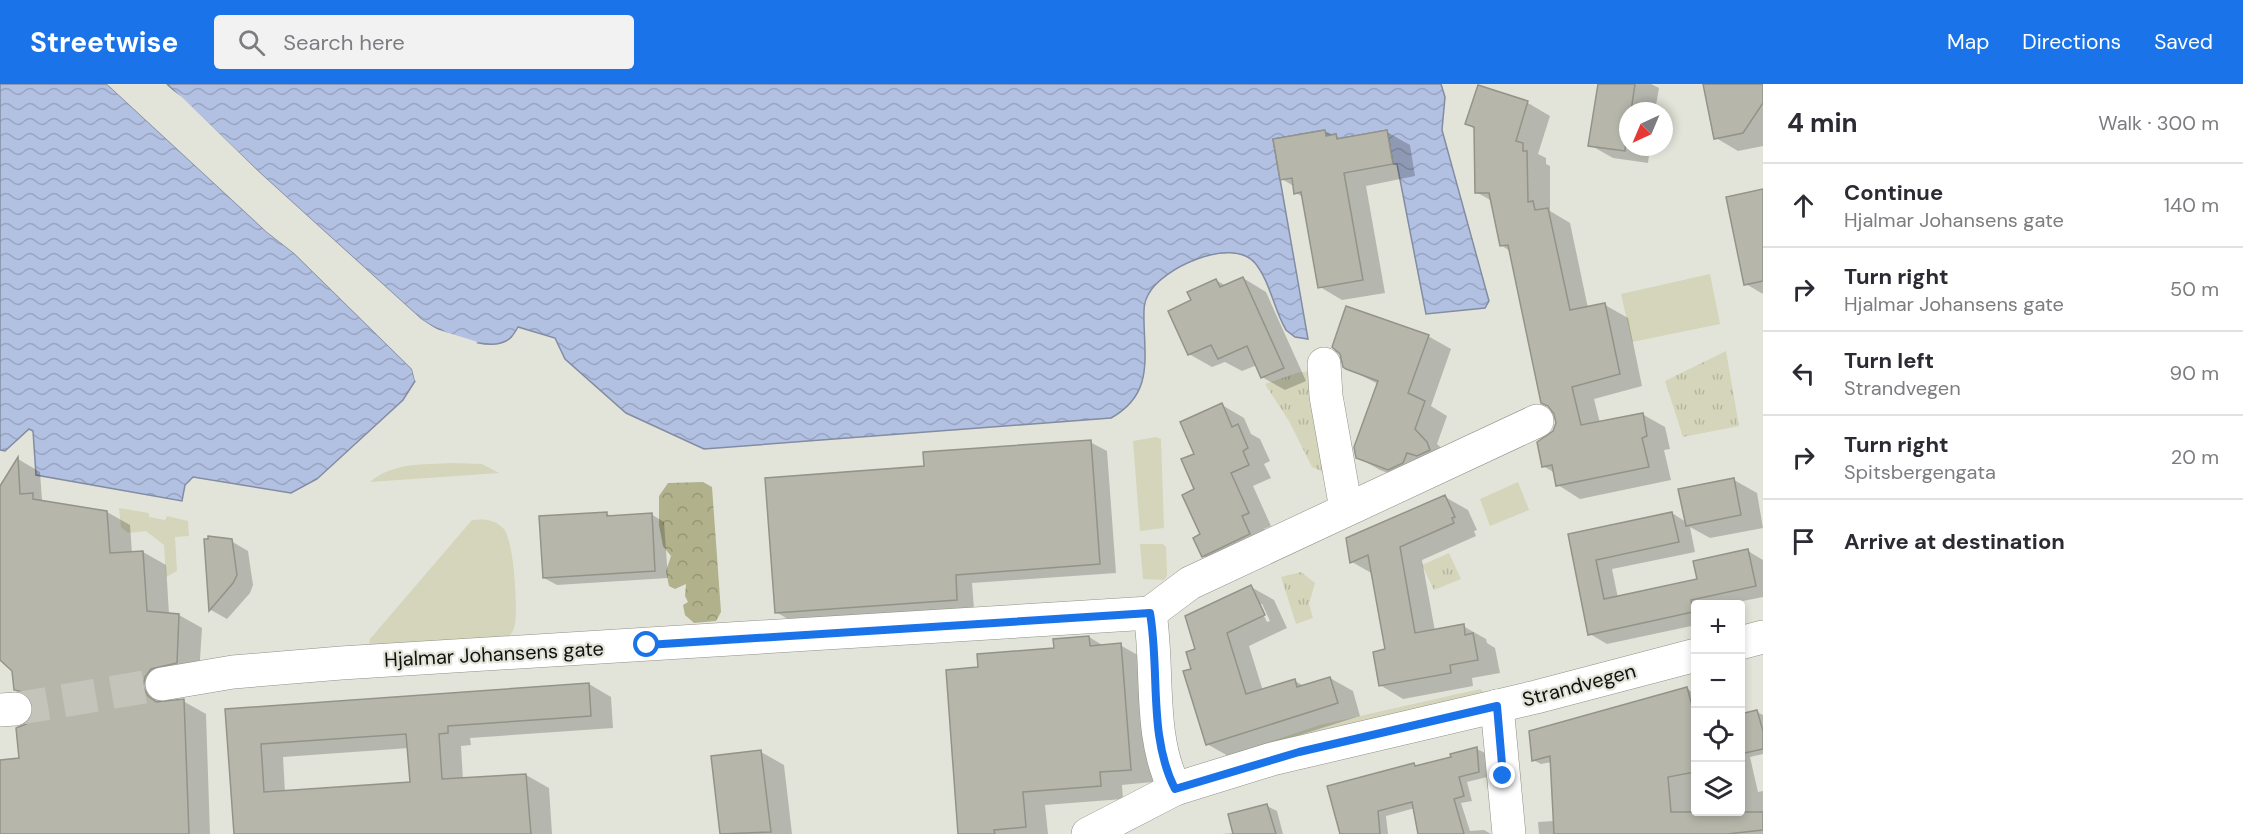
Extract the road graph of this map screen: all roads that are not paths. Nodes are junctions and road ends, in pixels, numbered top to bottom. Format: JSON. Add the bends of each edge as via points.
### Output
{"nodes":[{"id":1,"x":1324,"y":364,"type":"dead end"},
{"id":2,"x":1537,"y":421,"type":"dead end"},
{"id":3,"x":1346,"y":509,"type":"junction"},
{"id":4,"x":1150,"y":613,"type":"junction"},
{"id":5,"x":1763,"y":638,"type":"edge"},
{"id":6,"x":1745,"y":642,"type":"edge"},
{"id":7,"x":1691,"y":656,"type":"edge"},
{"id":8,"x":162,"y":684,"type":"tunnel mouth"},
{"id":9,"x":1497,"y":706,"type":"junction"},
{"id":10,"x":1175,"y":789,"type":"junction"},
{"id":11,"x":1088,"y":834,"type":"edge"},
{"id":12,"x":1509,"y":834,"type":"edge"}],
"edges":[{"from":1,"to":3,"type":"street"},
{"from":2,"to":3,"type":"street"},
{"from":3,"to":4,"type":"street","via":[[1190,583]]},
{"from":4,"to":8,"type":"street","name":"Hjalmar Johansens gate","via":[[341,663],[233,672]]},
{"from":4,"to":10,"type":"street","via":[[1160,752]]},
{"from":5,"to":6,"type":"street"},
{"from":7,"to":9,"type":"street","name":"Strandvegen"},
{"from":9,"to":10,"type":"street","name":"Strandvegen","via":[[1299,752]]},
{"from":9,"to":12,"type":"street"},
{"from":10,"to":11,"type":"street","name":"Strandvegen"}]}
